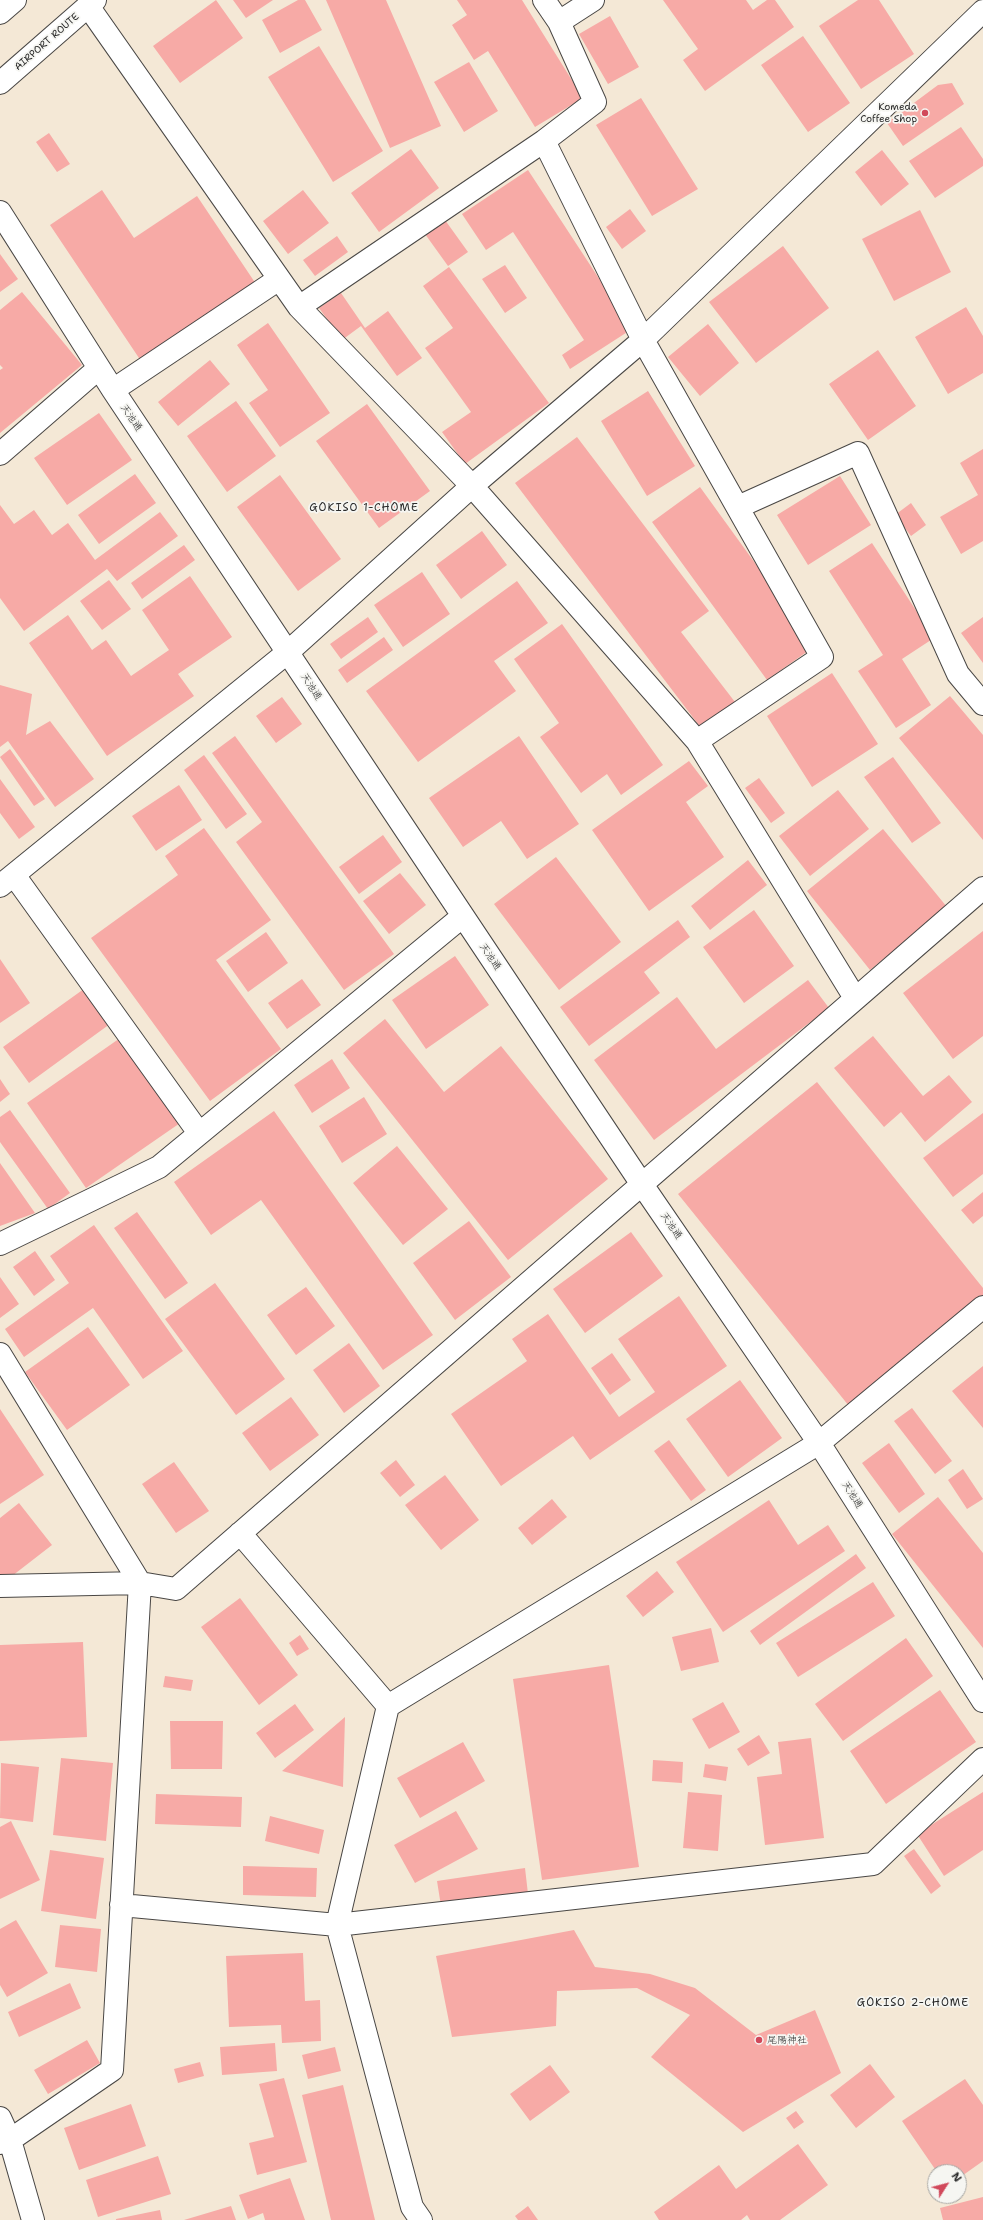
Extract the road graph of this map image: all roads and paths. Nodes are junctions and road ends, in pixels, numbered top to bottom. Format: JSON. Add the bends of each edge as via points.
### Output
{"nodes":[{"id":1,"x":15,"y":0,"type":"edge"},
{"id":2,"x":544,"y":0,"type":"edge"},
{"id":3,"x":593,"y":0,"type":"edge"},
{"id":4,"x":91,"y":3,"type":"edge"},
{"id":5,"x":983,"y":11,"type":"edge"},
{"id":6,"x":0,"y":13,"type":"edge"},
{"id":7,"x":559,"y":22,"type":"junction"},
{"id":8,"x":0,"y":84,"type":"edge"},
{"id":9,"x":544,"y":141,"type":"junction"},
{"id":10,"x":0,"y":212,"type":"edge"},
{"id":11,"x":279,"y":279,"type":"junction"},
{"id":12,"x":298,"y":307,"type":"junction"},
{"id":13,"x":643,"y":340,"type":"junction"},
{"id":14,"x":99,"y":368,"type":"junction"},
{"id":15,"x":113,"y":390,"type":"junction"},
{"id":16,"x":0,"y":454,"type":"edge"},
{"id":17,"x":472,"y":486,"type":"junction"},
{"id":18,"x":738,"y":507,"type":"junction"},
{"id":19,"x":288,"y":652,"type":"junction"},
{"id":20,"x":983,"y":704,"type":"edge"},
{"id":21,"x":697,"y":741,"type":"junction"},
{"id":22,"x":7,"y":881,"type":"edge"},
{"id":23,"x":983,"y":888,"type":"edge"},
{"id":24,"x":463,"y":916,"type":"junction"},
{"id":25,"x":855,"y":998,"type":"junction"},
{"id":26,"x":199,"y":1133,"type":"junction"},
{"id":27,"x":641,"y":1183,"type":"junction"},
{"id":28,"x":0,"y":1244,"type":"edge"},
{"id":29,"x":983,"y":1307,"type":"edge"},
{"id":30,"x":0,"y":1354,"type":"edge"},
{"id":31,"x":819,"y":1443,"type":"junction"},
{"id":32,"x":240,"y":1533,"type":"junction"},
{"id":33,"x":140,"y":1582,"type":"junction"},
{"id":34,"x":0,"y":1586,"type":"edge"},
{"id":35,"x":983,"y":1701,"type":"edge"},
{"id":36,"x":388,"y":1706,"type":"junction"},
{"id":37,"x":983,"y":1759,"type":"edge"},
{"id":38,"x":121,"y":1905,"type":"junction"},
{"id":39,"x":336,"y":1925,"type":"junction"},
{"id":40,"x":0,"y":2118,"type":"edge"},
{"id":41,"x":5,"y":2142,"type":"edge"},
{"id":42,"x":32,"y":2220,"type":"edge"},
{"id":43,"x":421,"y":2220,"type":"edge"}],
"edges":[{"from":1,"to":6,"type":"main road"},
{"from":2,"to":7,"type":"main road"},
{"from":3,"to":7,"type":"main road"},
{"from":4,"to":8,"type":"main road","name":"AIRPORT ROUTE"},
{"from":4,"to":11,"type":"main road"},
{"from":5,"to":13,"type":"main road"},
{"from":7,"to":9,"type":"main road","via":[[595,102]]},
{"from":9,"to":12,"type":"main road"},
{"from":9,"to":13,"type":"main road"},
{"from":10,"to":14,"type":"main road","name":"天池通"},
{"from":11,"to":12,"type":"main road"},
{"from":11,"to":15,"type":"main road"},
{"from":12,"to":17,"type":"main road"},
{"from":13,"to":17,"type":"main road"},
{"from":13,"to":18,"type":"main road"},
{"from":14,"to":15,"type":"main road","name":"天池通"},
{"from":14,"to":16,"type":"main road"},
{"from":15,"to":19,"type":"main road","name":"天池通"},
{"from":17,"to":19,"type":"main road"},
{"from":17,"to":21,"type":"main road"},
{"from":18,"to":20,"type":"main road","via":[[858,453],[958,674]]},
{"from":18,"to":21,"type":"main road","via":[[822,657]]},
{"from":19,"to":22,"type":"main road"},
{"from":19,"to":24,"type":"main road","name":"天池通"},
{"from":21,"to":25,"type":"main road"},
{"from":22,"to":26,"type":"main road"},
{"from":23,"to":25,"type":"main road"},
{"from":24,"to":26,"type":"main road"},
{"from":24,"to":27,"type":"main road","name":"天池通"},
{"from":25,"to":27,"type":"main road"},
{"from":26,"to":28,"type":"main road","via":[[159,1167]]},
{"from":27,"to":31,"type":"main road","name":"天池通"},
{"from":27,"to":32,"type":"main road"},
{"from":29,"to":31,"type":"main road"},
{"from":30,"to":33,"type":"main road"},
{"from":31,"to":35,"type":"main road","name":"天池通"},
{"from":31,"to":36,"type":"main road"},
{"from":32,"to":33,"type":"main road","via":[[176,1589]]},
{"from":32,"to":36,"type":"main road"},
{"from":33,"to":34,"type":"main road"},
{"from":33,"to":38,"type":"main road"},
{"from":36,"to":39,"type":"main road"},
{"from":37,"to":39,"type":"main road","via":[[873,1864]]},
{"from":38,"to":39,"type":"main road"},
{"from":38,"to":41,"type":"main road","via":[[112,2070]]},
{"from":39,"to":43,"type":"main road","via":[[412,2207]]},
{"from":40,"to":41,"type":"main road"},
{"from":41,"to":42,"type":"main road"}]}
